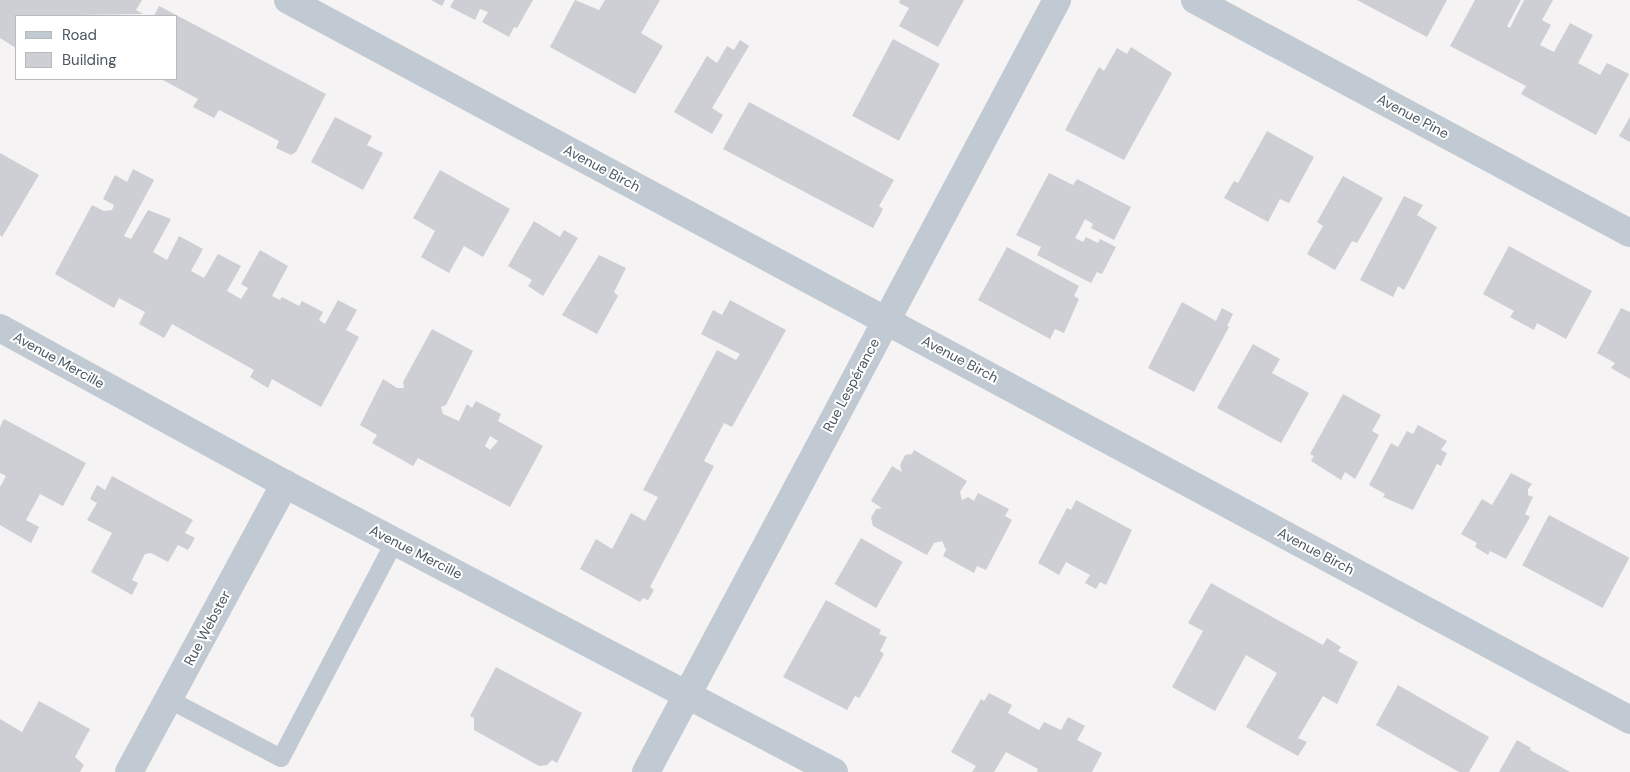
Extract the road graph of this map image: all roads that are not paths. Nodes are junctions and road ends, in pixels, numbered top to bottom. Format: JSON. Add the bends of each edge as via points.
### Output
{"nodes":[{"id":1,"x":288,"y":0,"type":"edge"},
{"id":2,"x":1058,"y":0,"type":"edge"},
{"id":3,"x":1195,"y":0,"type":"edge"},
{"id":4,"x":1630,"y":233,"type":"edge"},
{"id":5,"x":885,"y":319,"type":"junction"},
{"id":6,"x":0,"y":328,"type":"edge"},
{"id":7,"x":284,"y":484,"type":"junction"},
{"id":8,"x":395,"y":541,"type":"junction"},
{"id":9,"x":688,"y":693,"type":"junction"},
{"id":10,"x":168,"y":699,"type":"junction"},
{"id":11,"x":1630,"y":720,"type":"edge"},
{"id":12,"x":129,"y":772,"type":"edge"},
{"id":13,"x":646,"y":772,"type":"edge"},
{"id":14,"x":834,"y":772,"type":"edge"}],
"edges":[{"from":1,"to":5,"type":"street","name":"Avenue Birch"},
{"from":2,"to":5,"type":"street","name":"Rue Lespérance"},
{"from":3,"to":4,"type":"street","name":"Avenue Pine"},
{"from":5,"to":9,"type":"street","name":"Rue Lespérance"},
{"from":5,"to":11,"type":"street","name":"Avenue Birch"},
{"from":6,"to":7,"type":"street","name":"Avenue Mercille"},
{"from":7,"to":8,"type":"street","name":"Avenue Mercille"},
{"from":7,"to":10,"type":"street","name":"Rue Webster"},
{"from":8,"to":9,"type":"street","name":"Avenue Mercille"},
{"from":8,"to":10,"type":"lane","via":[[281,758]]},
{"from":9,"to":13,"type":"street","name":"Rue Lespérance"},
{"from":9,"to":14,"type":"street","name":"Avenue Mercille"},
{"from":10,"to":12,"type":"street","name":"Rue Webster"}]}
